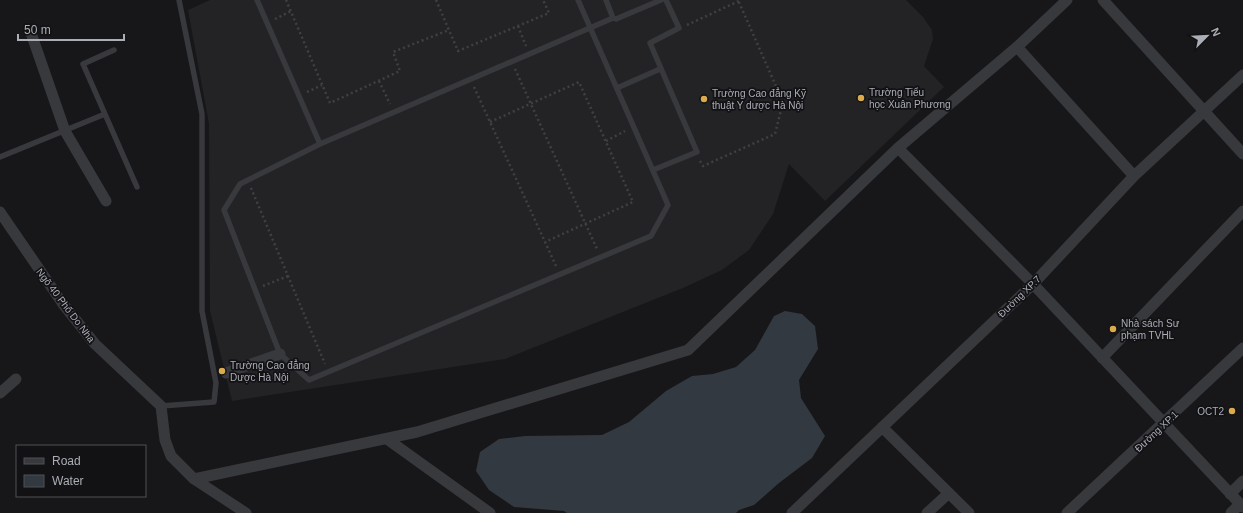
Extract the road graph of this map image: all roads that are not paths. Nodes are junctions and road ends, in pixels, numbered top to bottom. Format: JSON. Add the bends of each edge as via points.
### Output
{"nodes":[{"id":1,"x":179,"y":0,"type":"edge"},
{"id":2,"x":257,"y":0,"type":"edge"},
{"id":3,"x":578,"y":0,"type":"edge"},
{"id":4,"x":606,"y":0,"type":"edge"},
{"id":5,"x":661,"y":0,"type":"edge"},
{"id":6,"x":666,"y":0,"type":"edge"},
{"id":7,"x":1068,"y":0,"type":"edge"},
{"id":8,"x":1103,"y":0,"type":"edge"},
{"id":9,"x":613,"y":18,"type":"junction"},
{"id":10,"x":590,"y":28,"type":"junction"},
{"id":11,"x":32,"y":36,"type":"dead end"},
{"id":12,"x":1017,"y":47,"type":"junction"},
{"id":13,"x":114,"y":50,"type":"dead end"},
{"id":14,"x":660,"y":69,"type":"junction"},
{"id":15,"x":1243,"y":75,"type":"edge"},
{"id":16,"x":617,"y":88,"type":"junction"},
{"id":17,"x":1204,"y":111,"type":"junction"},
{"id":18,"x":105,"y":114,"type":"junction"},
{"id":19,"x":65,"y":131,"type":"junction"},
{"id":20,"x":320,"y":144,"type":"junction"},
{"id":21,"x":898,"y":148,"type":"junction"},
{"id":22,"x":1243,"y":154,"type":"edge"},
{"id":23,"x":0,"y":157,"type":"edge"},
{"id":24,"x":653,"y":170,"type":"junction"},
{"id":25,"x":1134,"y":176,"type":"junction"},
{"id":26,"x":137,"y":187,"type":"dead end"},
{"id":27,"x":106,"y":201,"type":"dead end"},
{"id":28,"x":1243,"y":211,"type":"edge"},
{"id":29,"x":0,"y":212,"type":"edge"},
{"id":30,"x":1033,"y":284,"type":"junction"},
{"id":31,"x":1243,"y":348,"type":"edge"},
{"id":32,"x":280,"y":354,"type":"junction"},
{"id":33,"x":1102,"y":358,"type":"junction"},
{"id":34,"x":220,"y":375,"type":"junction"},
{"id":35,"x":16,"y":379,"type":"dead end"},
{"id":36,"x":0,"y":393,"type":"edge"},
{"id":37,"x":161,"y":406,"type":"junction"},
{"id":38,"x":1164,"y":424,"type":"junction"},
{"id":39,"x":882,"y":427,"type":"junction"},
{"id":40,"x":387,"y":439,"type":"junction"},
{"id":41,"x":194,"y":479,"type":"junction"},
{"id":42,"x":1243,"y":481,"type":"edge"},
{"id":43,"x":949,"y":493,"type":"junction"},
{"id":44,"x":1230,"y":494,"type":"junction"},
{"id":45,"x":1242,"y":505,"type":"edge"},
{"id":46,"x":246,"y":513,"type":"edge"},
{"id":47,"x":490,"y":513,"type":"edge"},
{"id":48,"x":792,"y":513,"type":"edge"},
{"id":49,"x":927,"y":513,"type":"edge"},
{"id":50,"x":969,"y":513,"type":"edge"},
{"id":51,"x":1067,"y":513,"type":"edge"},
{"id":52,"x":1231,"y":513,"type":"edge"}],
"edges":[{"from":1,"to":34,"type":"lane","via":[[202,114],[202,311]]},
{"from":2,"to":20,"type":"lane"},
{"from":3,"to":10,"type":"lane"},
{"from":4,"to":9,"type":"lane"},
{"from":5,"to":9,"type":"lane","via":[[618,19]]},
{"from":6,"to":14,"type":"lane","via":[[679,28],[650,43]]},
{"from":7,"to":12,"type":"street"},
{"from":8,"to":17,"type":"street"},
{"from":9,"to":10,"type":"lane"},
{"from":10,"to":16,"type":"lane"},
{"from":10,"to":20,"type":"lane"},
{"from":11,"to":19,"type":"street"},
{"from":12,"to":21,"type":"street"},
{"from":12,"to":25,"type":"street"},
{"from":13,"to":18,"type":"lane","via":[[83,64]]},
{"from":14,"to":16,"type":"lane"},
{"from":14,"to":24,"type":"lane","via":[[697,152]]},
{"from":15,"to":17,"type":"street","name":"Đường XP.7"},
{"from":16,"to":24,"type":"lane"},
{"from":17,"to":22,"type":"street"},
{"from":17,"to":25,"type":"street","name":"Đường XP.7"},
{"from":18,"to":19,"type":"lane"},
{"from":18,"to":26,"type":"lane"},
{"from":19,"to":23,"type":"lane"},
{"from":19,"to":27,"type":"street"},
{"from":20,"to":32,"type":"lane","via":[[240,184],[224,210]]},
{"from":21,"to":30,"type":"street"},
{"from":21,"to":40,"type":"street","via":[[688,350],[614,374]]},
{"from":24,"to":32,"type":"lane","via":[[668,205],[652,236],[309,380]]},
{"from":25,"to":30,"type":"street","name":"Đường XP.7"},
{"from":28,"to":33,"type":"street"},
{"from":29,"to":37,"type":"street","name":"Ngõ 40 Phố Do Nha","via":[[63,304],[91,338]]},
{"from":30,"to":33,"type":"street"},
{"from":30,"to":39,"type":"street","name":"Đường XP.7"},
{"from":31,"to":38,"type":"street","name":"Đường XP.1"},
{"from":32,"to":34,"type":"street"},
{"from":33,"to":38,"type":"street"},
{"from":34,"to":37,"type":"lane","via":[[214,402]]},
{"from":35,"to":36,"type":"street"},
{"from":37,"to":41,"type":"street","via":[[165,440],[171,456]]},
{"from":38,"to":44,"type":"street"},
{"from":38,"to":51,"type":"street","name":"Đường XP.1"},
{"from":39,"to":43,"type":"street"},
{"from":39,"to":48,"type":"street","name":"Đường XP.7"},
{"from":40,"to":41,"type":"street"},
{"from":40,"to":47,"type":"street"},
{"from":41,"to":46,"type":"street"},
{"from":42,"to":44,"type":"street"},
{"from":43,"to":49,"type":"street"},
{"from":43,"to":50,"type":"street"},
{"from":44,"to":45,"type":"street"},
{"from":45,"to":52,"type":"street"}]}
